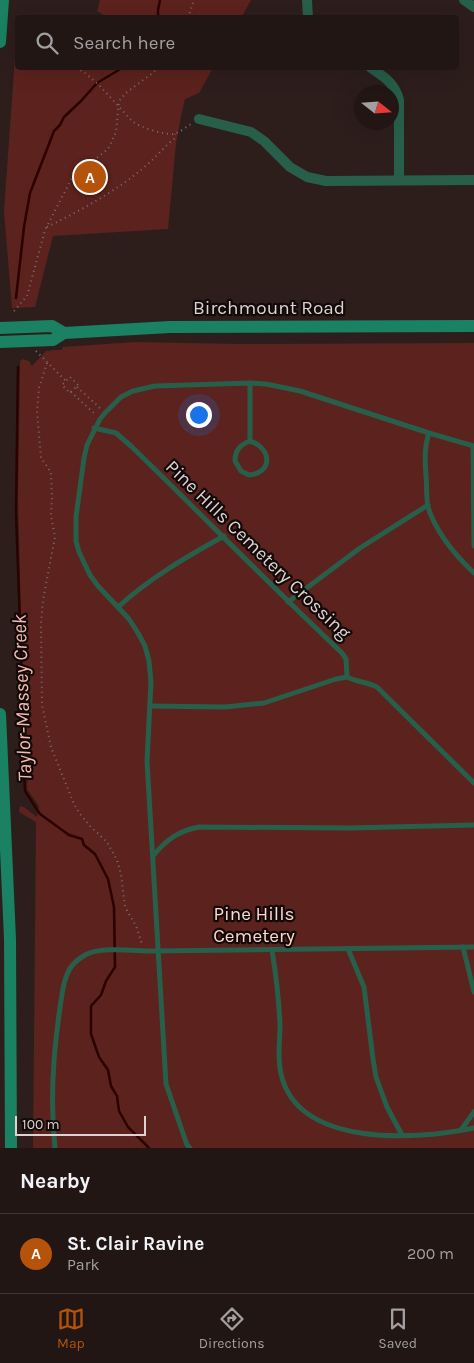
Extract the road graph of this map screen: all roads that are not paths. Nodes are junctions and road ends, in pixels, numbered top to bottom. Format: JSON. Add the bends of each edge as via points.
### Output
{"nodes":[{"id":1,"x":3,"y":0,"type":"edge"},
{"id":2,"x":307,"y":0,"type":"edge"},
{"id":3,"x":464,"y":0,"type":"edge"},
{"id":4,"x":474,"y":7,"type":"edge"},
{"id":5,"x":308,"y":15,"type":"edge"},
{"id":6,"x":0,"y":42,"type":"edge"},
{"id":7,"x":374,"y":70,"type":"edge"},
{"id":8,"x":199,"y":119,"type":"road end"},
{"id":9,"x":399,"y":180,"type":"junction"},
{"id":10,"x":474,"y":180,"type":"edge"},
{"id":11,"x":474,"y":326,"type":"edge"},
{"id":12,"x":0,"y":328,"type":"edge"},
{"id":13,"x":64,"y":333,"type":"junction"},
{"id":14,"x":0,"y":342,"type":"edge"},
{"id":15,"x":250,"y":383,"type":"junction"},
{"id":16,"x":94,"y":428,"type":"junction"},
{"id":17,"x":429,"y":433,"type":"junction"},
{"id":18,"x":250,"y":441,"type":"junction"},
{"id":19,"x":474,"y":446,"type":"edge"},
{"id":20,"x":428,"y":505,"type":"junction"},
{"id":21,"x":474,"y":512,"type":"edge"},
{"id":22,"x":224,"y":536,"type":"junction"},
{"id":23,"x":474,"y":546,"type":"edge"},
{"id":24,"x":474,"y":573,"type":"edge"},
{"id":25,"x":288,"y":602,"type":"junction"},
{"id":26,"x":118,"y":607,"type":"junction"},
{"id":27,"x":347,"y":677,"type":"junction"},
{"id":28,"x":150,"y":706,"type":"junction"},
{"id":29,"x":0,"y":714,"type":"edge"},
{"id":30,"x":1,"y":748,"type":"edge"},
{"id":31,"x":474,"y":783,"type":"edge"},
{"id":32,"x":474,"y":825,"type":"edge"},
{"id":33,"x":3,"y":828,"type":"edge"},
{"id":34,"x":152,"y":856,"type":"junction"},
{"id":35,"x":5,"y":939,"type":"edge"},
{"id":36,"x":463,"y":947,"type":"junction"},
{"id":37,"x":474,"y":947,"type":"edge"},
{"id":38,"x":348,"y":949,"type":"junction"},
{"id":39,"x":272,"y":950,"type":"junction"},
{"id":40,"x":158,"y":951,"type":"junction"},
{"id":41,"x":474,"y":992,"type":"edge"},
{"id":42,"x":6,"y":1052,"type":"edge"},
{"id":43,"x":474,"y":1112,"type":"edge"},
{"id":44,"x":474,"y":1128,"type":"edge"},
{"id":45,"x":461,"y":1131,"type":"junction"},
{"id":46,"x":402,"y":1135,"type":"junction"},
{"id":47,"x":11,"y":1148,"type":"edge"},
{"id":48,"x":55,"y":1148,"type":"edge"},
{"id":49,"x":190,"y":1148,"type":"edge"}],
"edges":[{"from":1,"to":6,"type":"main road"},
{"from":2,"to":5,"type":"street"},
{"from":3,"to":4,"type":"street"},
{"from":7,"to":9,"type":"street","via":[[392,83],[397,92]]},
{"from":8,"to":9,"type":"street","via":[[251,132],[306,177]]},
{"from":9,"to":10,"type":"street"},
{"from":11,"to":13,"type":"main road","name":"Birchmount Road","via":[[170,328]]},
{"from":12,"to":13,"type":"main road","name":"Birchmount Road","via":[[52,326]]},
{"from":13,"to":14,"type":"main road","name":"Birchmount Road","via":[[53,340]]},
{"from":15,"to":16,"type":"lane","via":[[143,387],[121,397]]},
{"from":15,"to":17,"type":"lane","via":[[300,392]]},
{"from":15,"to":18,"type":"lane"},
{"from":16,"to":22,"type":"lane","name":"Pine Hills Cemetery Crossing","via":[[116,433]]},
{"from":16,"to":26,"type":"lane","via":[[84,458],[76,541],[90,575]]},
{"from":17,"to":19,"type":"lane"},
{"from":17,"to":20,"type":"lane","via":[[425,458]]},
{"from":18,"to":18,"type":"lane","via":[[261,446],[267,459],[260,472],[249,475],[240,471],[235,461],[238,449]]},
{"from":19,"to":21,"type":"lane"},
{"from":20,"to":24,"type":"lane","via":[[455,555]]},
{"from":20,"to":25,"type":"lane","via":[[360,548]]},
{"from":21,"to":23,"type":"lane"},
{"from":22,"to":25,"type":"lane","name":"Pine Hills Cemetery Crossing"},
{"from":22,"to":26,"type":"lane","via":[[168,568]]},
{"from":25,"to":27,"type":"lane","name":"Pine Hills Cemetery Crossing","via":[[342,653],[346,659]]},
{"from":26,"to":28,"type":"lane","via":[[138,633],[147,654]]},
{"from":27,"to":28,"type":"lane","via":[[264,703],[224,707]]},
{"from":27,"to":31,"type":"lane","via":[[376,687]]},
{"from":28,"to":34,"type":"lane","via":[[147,760]]},
{"from":29,"to":30,"type":"main road"},
{"from":30,"to":33,"type":"main road"},
{"from":32,"to":34,"type":"lane","via":[[199,827],[184,830],[170,838]]},
{"from":33,"to":35,"type":"main road"},
{"from":34,"to":40,"type":"lane"},
{"from":35,"to":42,"type":"main road"},
{"from":36,"to":37,"type":"lane"},
{"from":36,"to":38,"type":"lane"},
{"from":36,"to":41,"type":"lane"},
{"from":38,"to":39,"type":"lane"},
{"from":38,"to":46,"type":"lane","via":[[367,997],[376,1077]]},
{"from":39,"to":40,"type":"lane"},
{"from":39,"to":46,"type":"lane","via":[[277,981],[281,1073],[293,1102],[310,1117],[333,1127]]},
{"from":40,"to":48,"type":"lane","via":[[103,950],[85,955],[70,968],[62,990],[55,1047]]},
{"from":40,"to":49,"type":"lane","via":[[166,1084]]},
{"from":42,"to":47,"type":"main road"},
{"from":43,"to":45,"type":"lane"},
{"from":44,"to":45,"type":"lane"},
{"from":45,"to":46,"type":"lane"}]}
